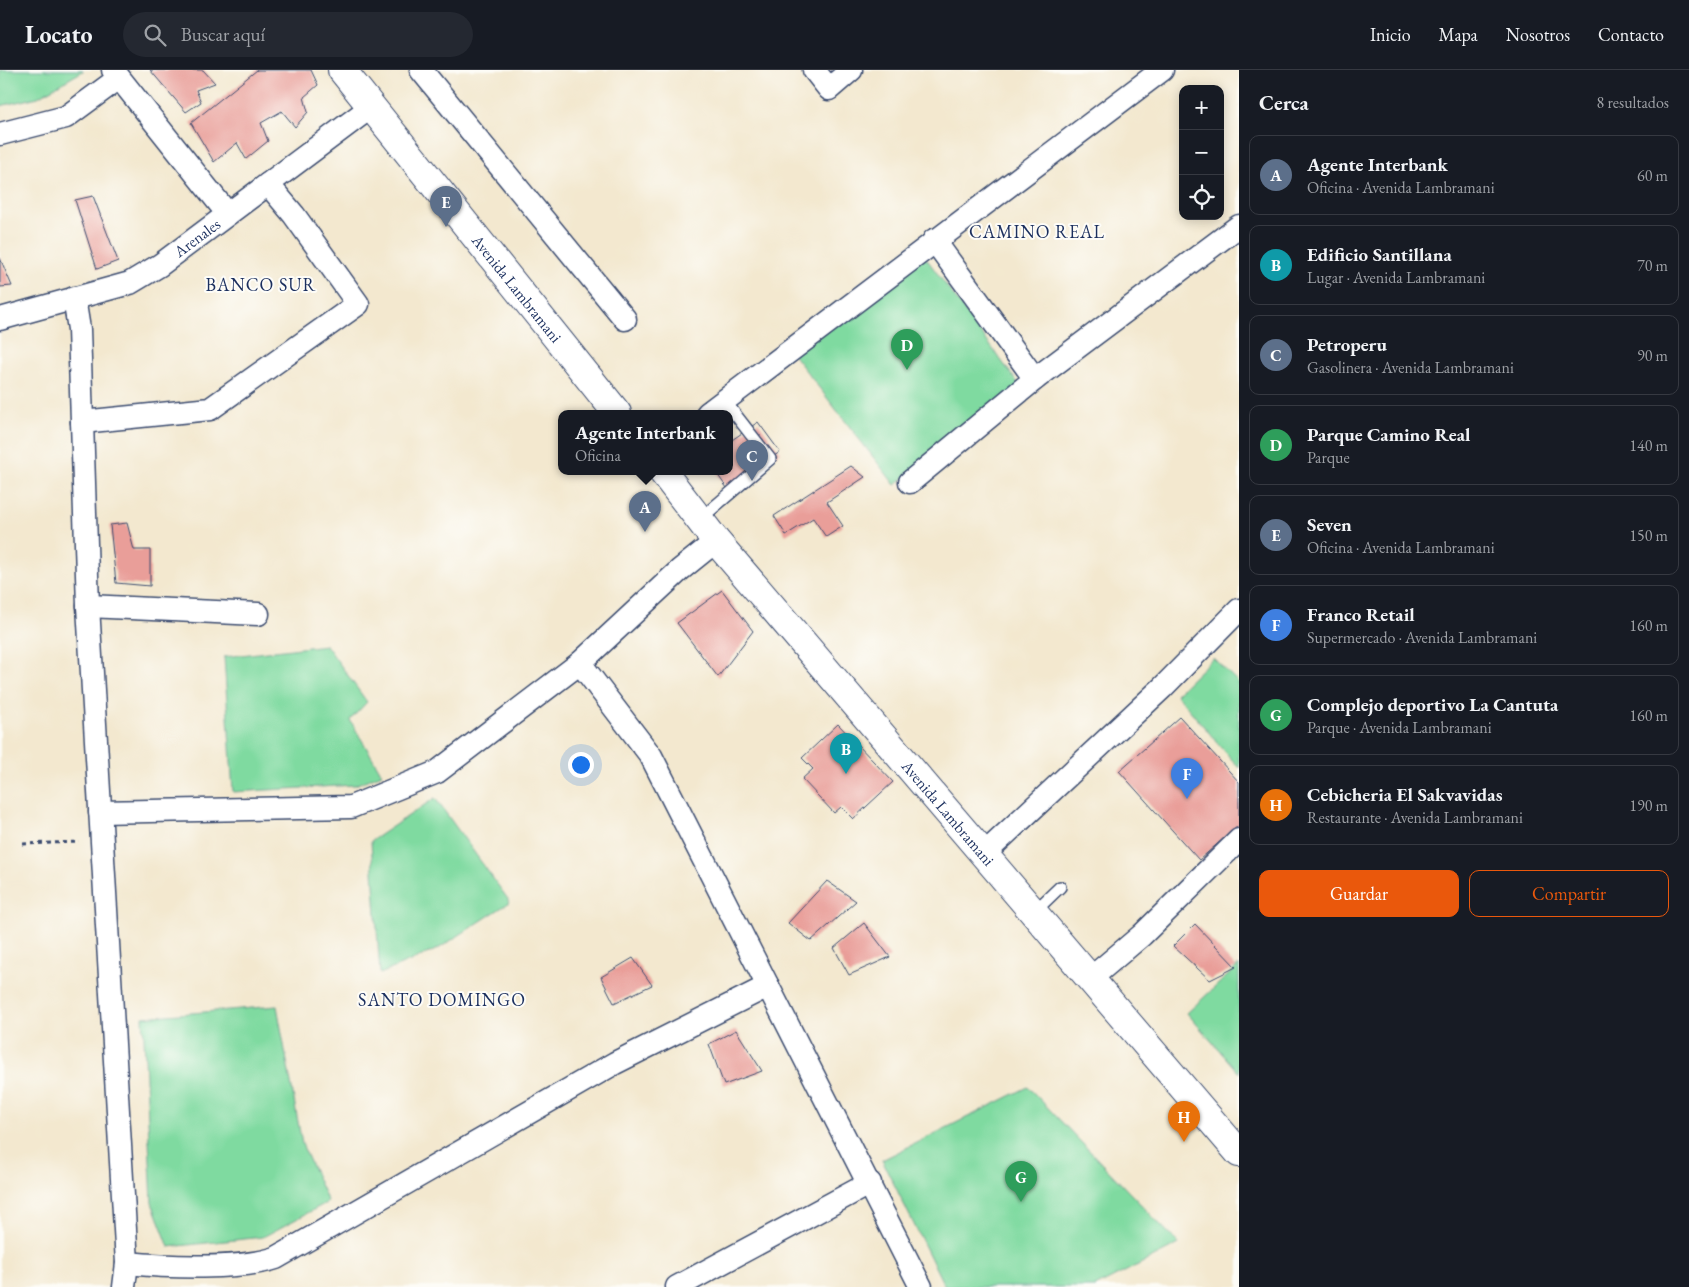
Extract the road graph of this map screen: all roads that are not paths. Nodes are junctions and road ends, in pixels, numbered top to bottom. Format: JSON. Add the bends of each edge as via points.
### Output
{"nodes":[{"id":1,"x":342,"y":70,"type":"edge"},
{"id":2,"x":421,"y":70,"type":"edge"},
{"id":3,"x":814,"y":70,"type":"edge"},
{"id":4,"x":851,"y":70,"type":"edge"},
{"id":5,"x":1162,"y":70,"type":"edge"},
{"id":6,"x":116,"y":74,"type":"edge"},
{"id":7,"x":371,"y":107,"type":"junction"},
{"id":8,"x":0,"y":134,"type":"edge"},
{"id":9,"x":268,"y":184,"type":"junction"},
{"id":10,"x":228,"y":213,"type":"junction"},
{"id":11,"x":1239,"y":226,"type":"edge"},
{"id":12,"x":934,"y":240,"type":"junction"},
{"id":13,"x":74,"y":298,"type":"junction"},
{"id":14,"x":0,"y":318,"type":"edge"},
{"id":15,"x":625,"y":319,"type":"dead end"},
{"id":16,"x":1035,"y":379,"type":"junction"},
{"id":17,"x":716,"y":407,"type":"edge"},
{"id":18,"x":615,"y":410,"type":"edge"},
{"id":19,"x":82,"y":422,"type":"junction"},
{"id":20,"x":733,"y":423,"type":"edge"},
{"id":21,"x":665,"y":475,"type":"edge"},
{"id":22,"x":910,"y":482,"type":"dead end"},
{"id":23,"x":707,"y":531,"type":"junction"},
{"id":24,"x":88,"y":606,"type":"junction"},
{"id":25,"x":1239,"y":610,"type":"edge"},
{"id":26,"x":258,"y":614,"type":"dead end"},
{"id":27,"x":580,"y":664,"type":"junction"},
{"id":28,"x":100,"y":812,"type":"junction"},
{"id":29,"x":1239,"y":840,"type":"edge"},
{"id":30,"x":983,"y":854,"type":"junction"},
{"id":31,"x":1060,"y":887,"type":"dead end"},
{"id":32,"x":1033,"y":913,"type":"junction"},
{"id":33,"x":1090,"y":979,"type":"junction"},
{"id":34,"x":768,"y":986,"type":"junction"},
{"id":35,"x":1239,"y":1153,"type":"edge"},
{"id":36,"x":870,"y":1183,"type":"junction"},
{"id":37,"x":127,"y":1263,"type":"junction"},
{"id":38,"x":679,"y":1286,"type":"edge"},
{"id":39,"x":124,"y":1287,"type":"edge"},
{"id":40,"x":921,"y":1287,"type":"edge"}],
"edges":[{"from":1,"to":7,"type":"main road","name":"Avenida Lambramani"},
{"from":2,"to":15,"type":"street"},
{"from":3,"to":4,"type":"street","via":[[829,89]]},
{"from":5,"to":12,"type":"street"},
{"from":6,"to":8,"type":"street","via":[[66,117]]},
{"from":6,"to":10,"type":"street"},
{"from":7,"to":9,"type":"street","name":"Arenales"},
{"from":7,"to":18,"type":"main road","name":"Avenida Lambramani"},
{"from":9,"to":10,"type":"street","name":"Arenales"},
{"from":9,"to":19,"type":"street","via":[[358,304],[210,410]]},
{"from":10,"to":13,"type":"street","name":"Arenales","via":[[160,265],[130,283]]},
{"from":11,"to":16,"type":"street"},
{"from":12,"to":16,"type":"street"},
{"from":12,"to":17,"type":"street"},
{"from":13,"to":14,"type":"street","name":"Arenales"},
{"from":13,"to":19,"type":"street","via":[[79,329]]},
{"from":16,"to":22,"type":"street"},
{"from":19,"to":24,"type":"street"},
{"from":20,"to":23,"type":"lane","via":[[770,459]]},
{"from":21,"to":23,"type":"main road","name":"Avenida Lambramani"},
{"from":23,"to":27,"type":"street","via":[[680,570]]},
{"from":23,"to":30,"type":"main road","name":"Avenida Lambramani"},
{"from":24,"to":26,"type":"street"},
{"from":24,"to":28,"type":"street"},
{"from":25,"to":30,"type":"street","via":[[1162,688]]},
{"from":27,"to":28,"type":"street","via":[[437,772],[351,807]]},
{"from":27,"to":34,"type":"street","via":[[651,756]]},
{"from":28,"to":37,"type":"street"},
{"from":29,"to":33,"type":"street","via":[[1142,935]]},
{"from":30,"to":32,"type":"main road","name":"Avenida Lambramani"},
{"from":31,"to":32,"type":"lane"},
{"from":32,"to":33,"type":"main road","name":"Avenida Lambramani"},
{"from":33,"to":35,"type":"main road","name":"Avenida Lambramani"},
{"from":34,"to":36,"type":"street"},
{"from":34,"to":37,"type":"street","via":[[615,1063],[276,1258],[259,1264],[153,1266]]},
{"from":36,"to":38,"type":"street"},
{"from":36,"to":40,"type":"street"},
{"from":37,"to":39,"type":"street"}]}
